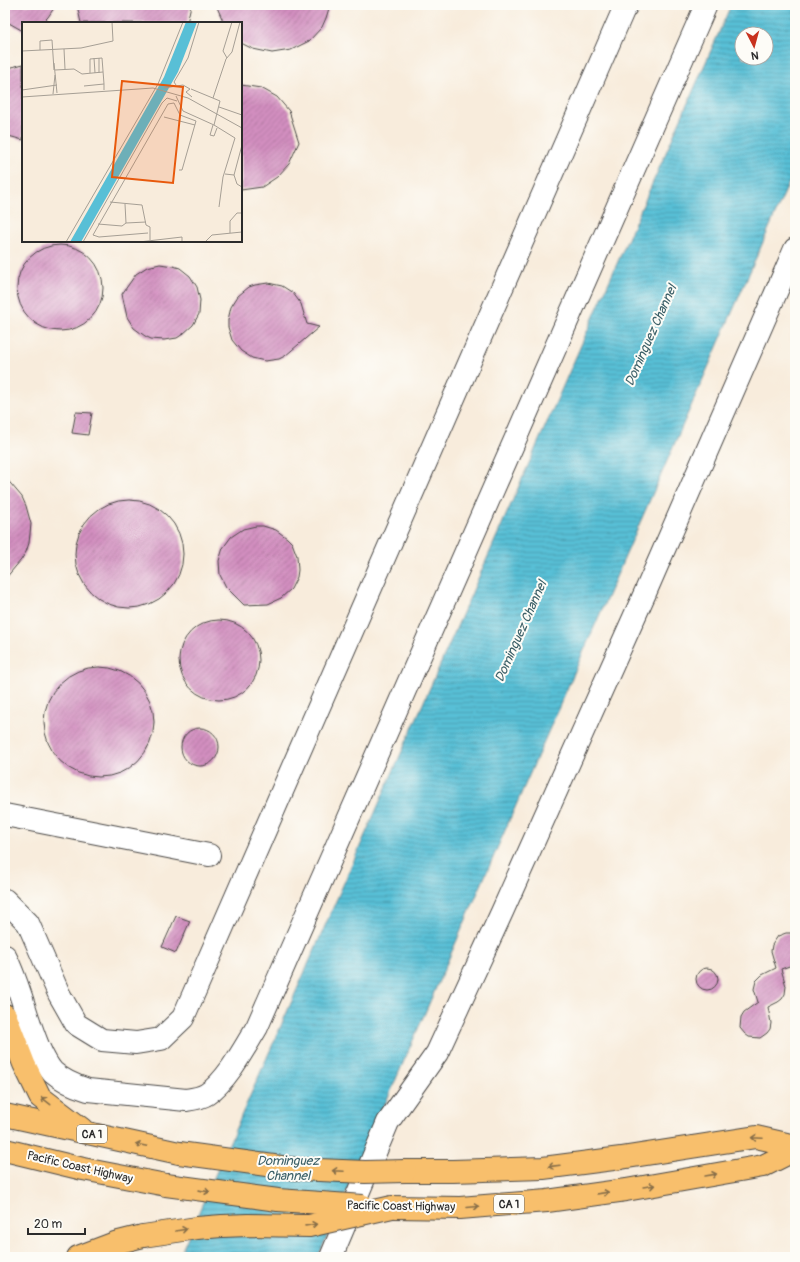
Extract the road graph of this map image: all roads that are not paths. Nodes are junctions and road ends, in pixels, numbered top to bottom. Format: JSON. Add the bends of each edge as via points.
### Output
{"nodes":[{"id":1,"x":627,"y":5,"type":"edge"},
{"id":2,"x":706,"y":5,"type":"edge"},
{"id":3,"x":795,"y":249,"type":"edge"},
{"id":4,"x":5,"y":815,"type":"edge"},
{"id":5,"x":209,"y":855,"type":"dead end"},
{"id":6,"x":5,"y":900,"type":"edge"},
{"id":7,"x":5,"y":956,"type":"edge"},
{"id":8,"x":5,"y":1016,"type":"edge"},
{"id":9,"x":5,"y":1115,"type":"edge"},
{"id":10,"x":88,"y":1133,"type":"junction"},
{"id":11,"x":795,"y":1146,"type":"edge"},
{"id":12,"x":5,"y":1150,"type":"edge"},
{"id":13,"x":795,"y":1150,"type":"edge"},
{"id":14,"x":392,"y":1207,"type":"junction"},
{"id":15,"x":78,"y":1257,"type":"edge"},
{"id":16,"x":331,"y":1257,"type":"edge"}],
"edges":[{"from":1,"to":6,"type":"lane","via":[[183,1018],[160,1039],[136,1043],[102,1040],[76,1024],[59,994],[28,924]]},
{"from":2,"to":7,"type":"lane","via":[[258,1027],[234,1064],[207,1094],[186,1100],[77,1087],[60,1078],[44,1059],[13,971]]},
{"from":3,"to":16,"type":"lane","via":[[638,608],[437,1053],[388,1122]]},
{"from":4,"to":5,"type":"lane"},
{"from":10,"to":8,"type":"highway","one_way":true,"via":[[40,1097]]},
{"from":9,"to":10,"type":"highway","number":"CA 1"},
{"from":11,"to":10,"type":"highway","number":"CA 1","one_way":true,"bridge":true,"via":[[756,1137],[543,1168],[365,1172],[296,1169],[179,1153]]},
{"from":12,"to":14,"type":"highway","name":"Pacific Coast Highway","number":"CA 1","one_way":true,"bridge":true,"via":[[166,1186],[278,1200]]},
{"from":14,"to":13,"type":"highway","name":"Pacific Coast Highway","number":"CA 1","one_way":true,"via":[[460,1208],[547,1201],[626,1190],[763,1166]]},
{"from":15,"to":14,"type":"highway","one_way":true,"bridge":true,"via":[[143,1236],[222,1226],[309,1226]]}]}
